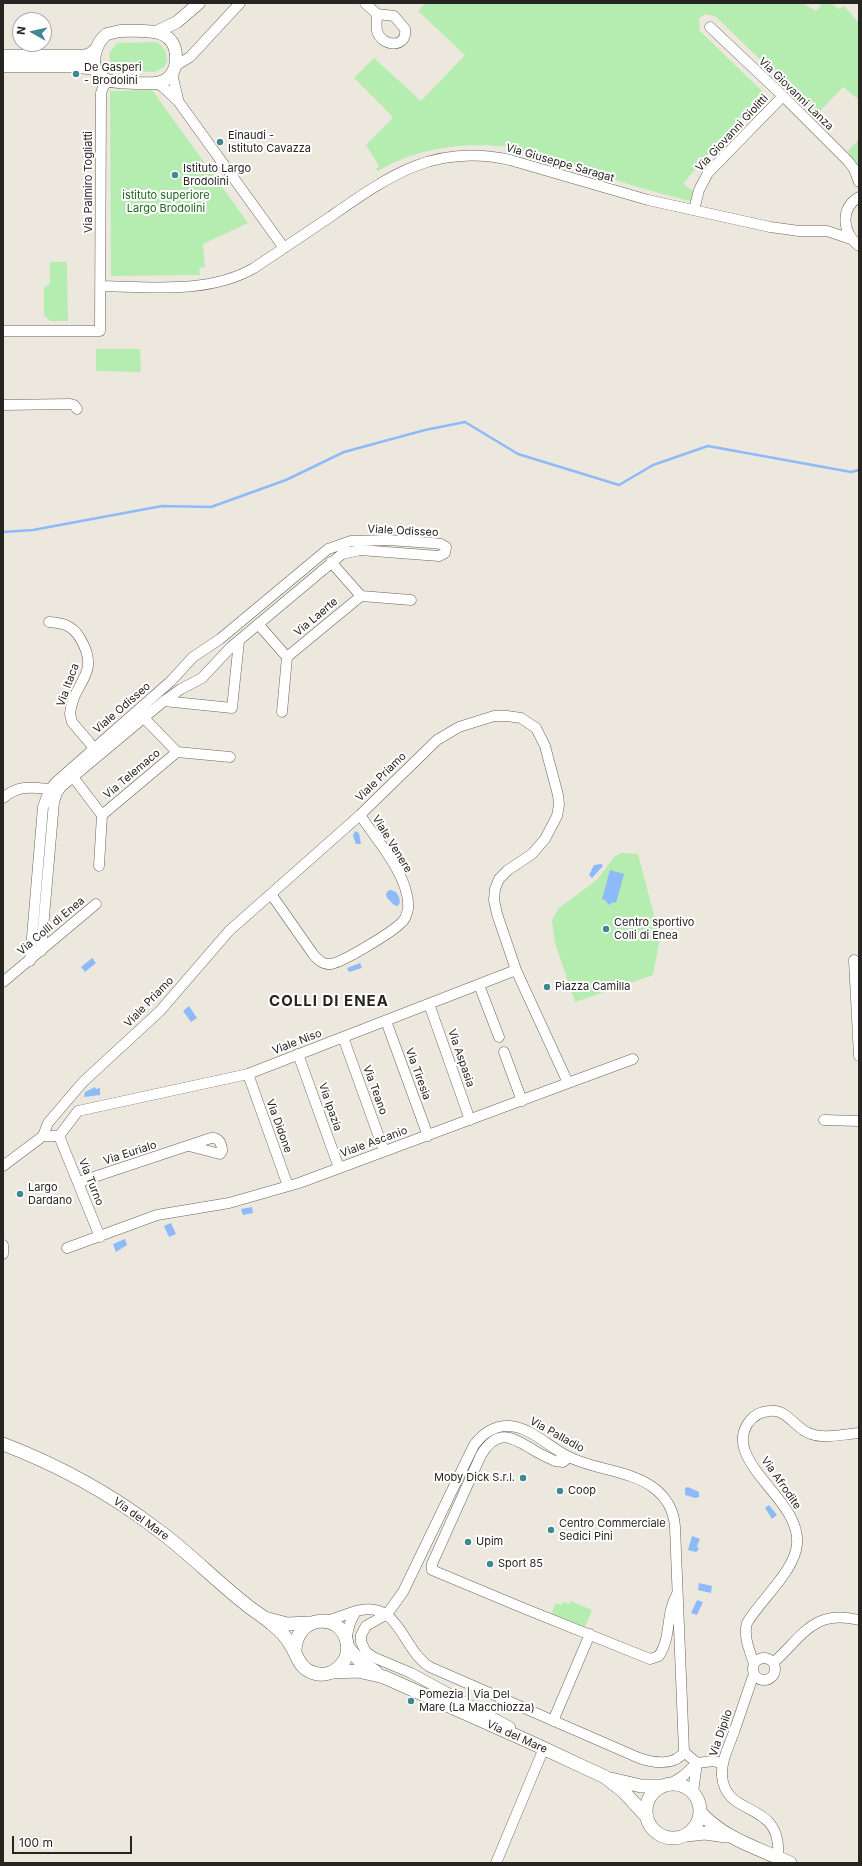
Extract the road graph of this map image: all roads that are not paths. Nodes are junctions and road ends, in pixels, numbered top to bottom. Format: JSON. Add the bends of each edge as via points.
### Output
{"nodes":[{"id":1,"x":199,"y":3,"type":"edge"},
{"id":2,"x":240,"y":3,"type":"edge"},
{"id":3,"x":365,"y":3,"type":"edge"},
{"id":4,"x":377,"y":14,"type":"dead end"},
{"id":5,"x":187,"y":15,"type":"junction"},
{"id":6,"x":710,"y":27,"type":"dead end"},
{"id":7,"x":156,"y":32,"type":"junction"},
{"id":8,"x":175,"y":48,"type":"junction"},
{"id":9,"x":96,"y":49,"type":"junction"},
{"id":10,"x":194,"y":51,"type":"junction"},
{"id":11,"x":3,"y":56,"type":"edge"},
{"id":12,"x":3,"y":66,"type":"edge"},
{"id":13,"x":95,"y":69,"type":"junction"},
{"id":14,"x":174,"y":70,"type":"junction"},
{"id":15,"x":108,"y":82,"type":"junction"},
{"id":16,"x":156,"y":83,"type":"junction"},
{"id":17,"x":784,"y":96,"type":"junction"},
{"id":18,"x":178,"y":101,"type":"junction"},
{"id":19,"x":859,"y":182,"type":"edge"},
{"id":20,"x":859,"y":197,"type":"edge"},
{"id":21,"x":694,"y":210,"type":"junction"},
{"id":22,"x":845,"y":218,"type":"junction"},
{"id":23,"x":827,"y":231,"type":"junction"},
{"id":24,"x":855,"y":242,"type":"edge"},
{"id":25,"x":284,"y":248,"type":"junction"},
{"id":26,"x":101,"y":286,"type":"junction"},
{"id":27,"x":3,"y":331,"type":"edge"},
{"id":28,"x":3,"y":404,"type":"edge"},
{"id":29,"x":77,"y":409,"type":"dead end"},
{"id":30,"x":331,"y":562,"type":"junction"},
{"id":31,"x":361,"y":596,"type":"junction"},
{"id":32,"x":268,"y":599,"type":"junction"},
{"id":33,"x":411,"y":600,"type":"dead end"},
{"id":34,"x":276,"y":609,"type":"junction"},
{"id":35,"x":49,"y":622,"type":"dead end"},
{"id":36,"x":258,"y":624,"type":"junction"},
{"id":37,"x":239,"y":641,"type":"junction"},
{"id":38,"x":203,"y":650,"type":"junction"},
{"id":39,"x":287,"y":657,"type":"junction"},
{"id":40,"x":216,"y":664,"type":"junction"},
{"id":41,"x":181,"y":670,"type":"junction"},
{"id":42,"x":192,"y":684,"type":"junction"},
{"id":43,"x":164,"y":701,"type":"junction"},
{"id":44,"x":282,"y":712,"type":"dead end"},
{"id":45,"x":144,"y":718,"type":"junction"},
{"id":46,"x":94,"y":748,"type":"junction"},
{"id":47,"x":177,"y":752,"type":"junction"},
{"id":48,"x":230,"y":757,"type":"dead end"},
{"id":49,"x":73,"y":777,"type":"junction"},
{"id":50,"x":50,"y":790,"type":"junction"},
{"id":51,"x":3,"y":798,"type":"edge"},
{"id":52,"x":102,"y":815,"type":"junction"},
{"id":53,"x":360,"y":815,"type":"junction"},
{"id":54,"x":40,"y":838,"type":"junction"},
{"id":55,"x":51,"y":838,"type":"junction"},
{"id":56,"x":98,"y":866,"type":"dead end"},
{"id":57,"x":271,"y":894,"type":"junction"},
{"id":58,"x":96,"y":904,"type":"dead end"},
{"id":59,"x":41,"y":951,"type":"junction"},
{"id":60,"x":854,"y":960,"type":"dead end"},
{"id":61,"x":30,"y":961,"type":"junction"},
{"id":62,"x":516,"y":970,"type":"junction"},
{"id":63,"x":3,"y":982,"type":"edge"},
{"id":64,"x":479,"y":985,"type":"junction"},
{"id":65,"x":429,"y":1004,"type":"junction"},
{"id":66,"x":386,"y":1021,"type":"junction"},
{"id":67,"x":343,"y":1037,"type":"junction"},
{"id":68,"x":499,"y":1037,"type":"dead end"},
{"id":69,"x":504,"y":1052,"type":"dead end"},
{"id":70,"x":298,"y":1054,"type":"junction"},
{"id":71,"x":859,"y":1056,"type":"edge"},
{"id":72,"x":632,"y":1059,"type":"dead end"},
{"id":73,"x":248,"y":1074,"type":"junction"},
{"id":74,"x":568,"y":1083,"type":"junction"},
{"id":75,"x":69,"y":1099,"type":"junction"},
{"id":76,"x":522,"y":1101,"type":"junction"},
{"id":77,"x":78,"y":1111,"type":"junction"},
{"id":78,"x":470,"y":1120,"type":"junction"},
{"id":79,"x":824,"y":1120,"type":"dead end"},
{"id":80,"x":859,"y":1121,"type":"edge"},
{"id":81,"x":43,"y":1136,"type":"junction"},
{"id":82,"x":59,"y":1136,"type":"junction"},
{"id":83,"x":428,"y":1136,"type":"junction"},
{"id":84,"x":188,"y":1146,"type":"dead end"},
{"id":85,"x":384,"y":1151,"type":"junction"},
{"id":86,"x":3,"y":1166,"type":"edge"},
{"id":87,"x":339,"y":1168,"type":"junction"},
{"id":88,"x":79,"y":1182,"type":"junction"},
{"id":89,"x":288,"y":1186,"type":"junction"},
{"id":90,"x":100,"y":1237,"type":"junction"},
{"id":91,"x":3,"y":1245,"type":"edge"},
{"id":92,"x":67,"y":1248,"type":"dead end"},
{"id":93,"x":3,"y":1254,"type":"edge"},
{"id":94,"x":859,"y":1433,"type":"edge"},
{"id":95,"x":3,"y":1444,"type":"edge"},
{"id":96,"x":569,"y":1457,"type":"junction"},
{"id":97,"x":678,"y":1592,"type":"junction"},
{"id":98,"x":356,"y":1611,"type":"junction"},
{"id":99,"x":387,"y":1614,"type":"junction"},
{"id":100,"x":264,"y":1618,"type":"junction"},
{"id":101,"x":859,"y":1620,"type":"edge"},
{"id":102,"x":327,"y":1621,"type":"junction"},
{"id":103,"x":310,"y":1623,"type":"junction"},
{"id":104,"x":590,"y":1634,"type":"junction"},
{"id":105,"x":347,"y":1643,"type":"junction"},
{"id":106,"x":295,"y":1653,"type":"junction"},
{"id":107,"x":774,"y":1662,"type":"junction"},
{"id":108,"x":333,"y":1672,"type":"junction"},
{"id":109,"x":755,"y":1672,"type":"junction"},
{"id":110,"x":384,"y":1677,"type":"junction"},
{"id":111,"x":553,"y":1721,"type":"junction"},
{"id":112,"x":530,"y":1742,"type":"junction"},
{"id":113,"x":544,"y":1748,"type":"junction"},
{"id":114,"x":682,"y":1755,"type":"junction"},
{"id":115,"x":697,"y":1763,"type":"junction"},
{"id":116,"x":723,"y":1764,"type":"junction"},
{"id":117,"x":683,"y":1776,"type":"junction"},
{"id":118,"x":605,"y":1778,"type":"junction"},
{"id":119,"x":666,"y":1785,"type":"junction"},
{"id":120,"x":692,"y":1792,"type":"junction"},
{"id":121,"x":700,"y":1812,"type":"junction"},
{"id":122,"x":647,"y":1817,"type":"junction"},
{"id":123,"x":686,"y":1835,"type":"junction"},
{"id":124,"x":730,"y":1837,"type":"junction"},
{"id":125,"x":784,"y":1860,"type":"edge"},
{"id":126,"x":496,"y":1863,"type":"edge"}],
"edges":[{"from":1,"to":5,"type":"street"},
{"from":2,"to":10,"type":"street"},
{"from":3,"to":4,"type":"street"},
{"from":5,"to":7,"type":"street"},
{"from":5,"to":8,"type":"street","via":[[179,28]]},
{"from":6,"to":17,"type":"street","name":"Via Giovanni Lanza"},
{"from":7,"to":8,"type":"street","via":[[167,36]]},
{"from":7,"to":9,"type":"street","via":[[120,31],[107,34]]},
{"from":8,"to":10,"type":"street","via":[[183,53]]},
{"from":8,"to":14,"type":"street"},
{"from":9,"to":11,"type":"street","via":[[84,56]]},
{"from":9,"to":13,"type":"street"},
{"from":10,"to":14,"type":"street"},
{"from":12,"to":13,"type":"street","via":[[72,66]]},
{"from":13,"to":15,"type":"street"},
{"from":14,"to":16,"type":"street","via":[[166,79]]},
{"from":14,"to":18,"type":"street"},
{"from":15,"to":16,"type":"street"},
{"from":15,"to":26,"type":"street","name":"Via Palmiro Togliatti","via":[[101,93]]},
{"from":16,"to":18,"type":"street"},
{"from":17,"to":19,"type":"street","name":"Via Giovanni Lanza","via":[[848,161]]},
{"from":17,"to":21,"type":"street","name":"Via Giovanni Giolitti","via":[[708,173],[699,190]]},
{"from":18,"to":25,"type":"street"},
{"from":20,"to":22,"type":"street","via":[[851,204]]},
{"from":21,"to":23,"type":"street","name":"Via Giuseppe Saragat","via":[[790,230]]},
{"from":21,"to":25,"type":"street","name":"Via Giuseppe Saragat","via":[[639,198],[510,160],[480,155],[456,155],[428,161],[381,182]]},
{"from":22,"to":23,"type":"street"},
{"from":22,"to":24,"type":"street","via":[[846,229]]},
{"from":23,"to":24,"type":"street","name":"Via Giuseppe Saragat"},
{"from":25,"to":26,"type":"street","name":"Via Giuseppe Saragat","via":[[248,272],[225,281],[194,286]]},
{"from":26,"to":27,"type":"street","name":"Via Palmiro Togliatti","via":[[100,331]]},
{"from":28,"to":29,"type":"street","via":[[70,404]]},
{"from":30,"to":31,"type":"street"},
{"from":30,"to":32,"type":"street","name":"Viale Odisseo","via":[[345,553],[356,550],[439,556],[447,550],[439,544],[407,541],[344,543],[321,554]]},
{"from":30,"to":34,"type":"street","name":"Viale Odisseo"},
{"from":31,"to":33,"type":"street"},
{"from":31,"to":39,"type":"street","name":"Via Laerte"},
{"from":32,"to":34,"type":"street"},
{"from":32,"to":38,"type":"street","name":"Viale Odisseo"},
{"from":34,"to":36,"type":"street","name":"Viale Odisseo"},
{"from":35,"to":46,"type":"street","name":"Via Itaca","via":[[63,623],[72,628],[88,655],[87,670],[70,714],[72,722]]},
{"from":36,"to":37,"type":"street","name":"Viale Odisseo"},
{"from":36,"to":39,"type":"street"},
{"from":37,"to":40,"type":"street","name":"Viale Odisseo"},
{"from":37,"to":43,"type":"street","via":[[232,708]]},
{"from":38,"to":40,"type":"street","via":[[214,654]]},
{"from":38,"to":41,"type":"street","name":"Viale Odisseo"},
{"from":39,"to":44,"type":"street"},
{"from":40,"to":42,"type":"street","name":"Viale Odisseo"},
{"from":41,"to":42,"type":"street","via":[[183,679]]},
{"from":41,"to":46,"type":"street","name":"Viale Odisseo"},
{"from":42,"to":43,"type":"street","name":"Viale Odisseo"},
{"from":43,"to":45,"type":"street","name":"Viale Odisseo"},
{"from":45,"to":47,"type":"street","name":"Via Telemaco"},
{"from":45,"to":49,"type":"street","name":"Viale Odisseo"},
{"from":46,"to":50,"type":"street","name":"Viale Odisseo"},
{"from":47,"to":48,"type":"street","name":"Via Telemaco"},
{"from":47,"to":52,"type":"street","name":"Via Telemaco"},
{"from":49,"to":52,"type":"street","name":"Via Telemaco"},
{"from":49,"to":55,"type":"street","name":"Viale Odisseo","via":[[58,790],[55,797]]},
{"from":50,"to":51,"type":"street","via":[[21,788],[13,790]]},
{"from":50,"to":54,"type":"street","name":"Viale Odisseo","via":[[43,807]]},
{"from":52,"to":56,"type":"street","name":"Via Telemaco"},
{"from":53,"to":57,"type":"street","name":"Viale Priamo"},
{"from":53,"to":57,"type":"street","name":"Viale Venere","via":[[394,865],[402,882],[408,908],[402,923],[380,939],[336,962],[320,962]]},
{"from":53,"to":62,"type":"street","name":"Viale Priamo","via":[[430,746],[455,729],[477,720],[498,716],[517,718],[533,725],[545,746],[558,792],[559,805],[556,818],[540,845],[532,854],[504,873],[496,886],[496,911]]},
{"from":54,"to":55,"type":"street"},
{"from":54,"to":61,"type":"street","name":"Viale Odisseo"},
{"from":55,"to":59,"type":"street","name":"Viale Odisseo"},
{"from":57,"to":75,"type":"street","name":"Viale Priamo","via":[[221,939],[160,1011],[90,1075]]},
{"from":58,"to":59,"type":"street","name":"Via Colli di Enea"},
{"from":59,"to":61,"type":"street","name":"Via Colli di Enea"},
{"from":60,"to":71,"type":"street"},
{"from":61,"to":63,"type":"street","name":"Via Colli di Enea"},
{"from":62,"to":64,"type":"street","name":"Viale Niso"},
{"from":62,"to":74,"type":"street"},
{"from":64,"to":65,"type":"street","name":"Viale Niso"},
{"from":64,"to":68,"type":"street"},
{"from":65,"to":66,"type":"street","name":"Viale Niso"},
{"from":65,"to":78,"type":"street","name":"Via Aspasia"},
{"from":66,"to":67,"type":"street","name":"Viale Niso"},
{"from":66,"to":83,"type":"street","name":"Via Tiresia"},
{"from":67,"to":70,"type":"street","name":"Viale Niso"},
{"from":67,"to":85,"type":"street","name":"Via Teano"},
{"from":69,"to":76,"type":"street"},
{"from":70,"to":73,"type":"street","name":"Viale Niso"},
{"from":70,"to":87,"type":"street","name":"Via Ipazia"},
{"from":72,"to":74,"type":"street","name":"Viale Ascanio"},
{"from":73,"to":77,"type":"street","name":"Viale Niso"},
{"from":73,"to":89,"type":"street","name":"Via Didone"},
{"from":74,"to":76,"type":"street","name":"Viale Ascanio"},
{"from":75,"to":77,"type":"street"},
{"from":75,"to":81,"type":"street","name":"Viale Priamo","via":[[48,1122]]},
{"from":76,"to":78,"type":"street","name":"Viale Ascanio"},
{"from":77,"to":82,"type":"street"},
{"from":78,"to":83,"type":"street","name":"Viale Ascanio"},
{"from":79,"to":80,"type":"street"},
{"from":81,"to":82,"type":"street"},
{"from":81,"to":86,"type":"street"},
{"from":82,"to":88,"type":"street","name":"Via Turno"},
{"from":83,"to":85,"type":"street","name":"Viale Ascanio"},
{"from":84,"to":88,"type":"street","name":"Via Eurialo"},
{"from":85,"to":87,"type":"street","name":"Viale Ascanio"},
{"from":87,"to":89,"type":"street","name":"Viale Ascanio"},
{"from":88,"to":90,"type":"street","name":"Via Turno"},
{"from":89,"to":90,"type":"street","name":"Viale Ascanio","via":[[229,1203],[157,1215]]},
{"from":90,"to":92,"type":"street","name":"Viale Ascanio"},
{"from":91,"to":93,"type":"street"},
{"from":94,"to":109,"type":"street","name":"Via Afrodite","via":[[812,1434],[784,1414],[775,1411],[757,1415],[747,1425],[743,1439],[746,1452],[790,1517],[798,1539],[790,1566],[747,1623],[746,1639]]},
{"from":95,"to":100,"type":"main road","name":"Via del Mare","via":[[62,1470],[126,1507],[158,1530]]},
{"from":96,"to":97,"type":"street","name":"Via Palladio","via":[[642,1481],[665,1499],[674,1522]]},
{"from":96,"to":99,"type":"street","name":"Via Palladio","via":[[518,1427],[499,1427],[481,1436],[466,1459],[406,1586]]},
{"from":96,"to":104,"type":"street","via":[[563,1462],[555,1461],[512,1438],[504,1437],[493,1441],[481,1454],[431,1566],[434,1571]]},
{"from":97,"to":104,"type":"street","via":[[669,1612],[666,1641],[660,1654],[655,1658],[646,1658]]},
{"from":97,"to":114,"type":"street","name":"Via Palladio"},
{"from":98,"to":99,"type":"street","via":[[372,1608]]},
{"from":98,"to":102,"type":"street"},
{"from":98,"to":105,"type":"street","via":[[350,1623]]},
{"from":99,"to":111,"type":"street","via":[[426,1665]]},
{"from":99,"to":112,"type":"street","name":"Via Palladio","via":[[368,1624],[363,1631],[361,1643],[366,1652],[433,1684],[508,1726]]},
{"from":100,"to":103,"type":"main road","name":"Via del Mare","via":[[288,1624]]},
{"from":100,"to":106,"type":"main road","name":"Via del Mare","via":[[282,1633]]},
{"from":101,"to":107,"type":"street","via":[[834,1618],[816,1622]]},
{"from":102,"to":103,"type":"main road","name":"Via del Mare"},
{"from":102,"to":105,"type":"main road","name":"Via del Mare","via":[[342,1631]]},
{"from":103,"to":106,"type":"main road","via":[[297,1635]]},
{"from":104,"to":111,"type":"street"},
{"from":105,"to":108,"type":"main road","via":[[344,1662]]},
{"from":105,"to":110,"type":"main road","name":"Via del Mare","via":[[359,1660]]},
{"from":106,"to":108,"type":"main road","name":"Via del Mare","via":[[300,1665],[307,1670],[315,1674]]},
{"from":107,"to":109,"type":"street","via":[[763,1658]]},
{"from":107,"to":109,"type":"street","via":[[776,1670],[767,1680]]},
{"from":108,"to":110,"type":"main road","name":"Via del Mare","via":[[358,1671]]},
{"from":109,"to":116,"type":"street","name":"Via Dipilo"},
{"from":110,"to":112,"type":"main road","name":"Via del Mare"},
{"from":111,"to":114,"type":"street","via":[[642,1759],[659,1762]]},
{"from":112,"to":113,"type":"main road","name":"Via del Mare"},
{"from":113,"to":118,"type":"main road","name":"Via del Mare"},
{"from":113,"to":126,"type":"street"},
{"from":114,"to":115,"type":"street"},
{"from":114,"to":117,"type":"street","name":"Via Palladio"},
{"from":115,"to":116,"type":"street","via":[[714,1761]]},
{"from":115,"to":117,"type":"street"},
{"from":115,"to":120,"type":"street"},
{"from":116,"to":125,"type":"street","name":"Via Dipilo","via":[[723,1782],[729,1794],[741,1805],[765,1818],[775,1829]]},
{"from":117,"to":119,"type":"street"},
{"from":118,"to":119,"type":"main road","name":"Via del Mare","via":[[640,1786]]},
{"from":118,"to":122,"type":"main road","name":"Via del Mare","via":[[623,1791]]},
{"from":119,"to":120,"type":"main road","via":[[686,1787]]},
{"from":119,"to":122,"type":"main road","via":[[655,1791],[649,1799]]},
{"from":120,"to":121,"type":"main road","via":[[697,1798]]},
{"from":121,"to":123,"type":"main road","via":[[696,1825]]},
{"from":121,"to":124,"type":"main road"},
{"from":122,"to":123,"type":"main road","via":[[650,1824],[662,1835]]},
{"from":123,"to":124,"type":"main road","via":[[709,1834]]},
{"from":124,"to":125,"type":"main road"}]}
